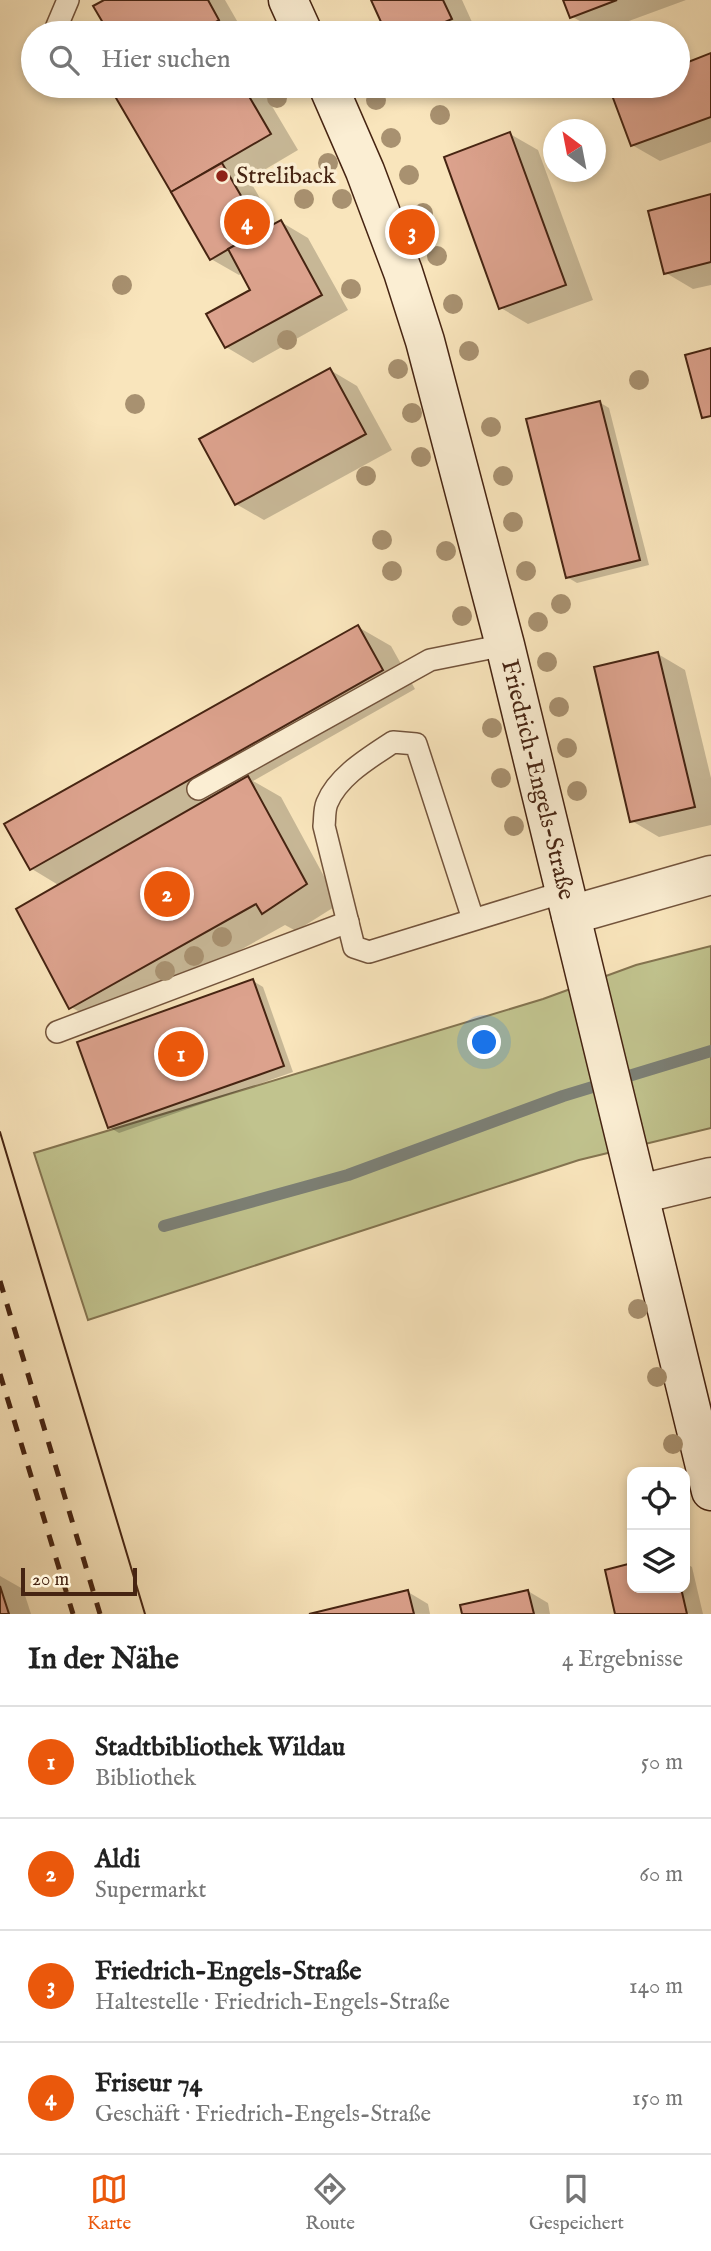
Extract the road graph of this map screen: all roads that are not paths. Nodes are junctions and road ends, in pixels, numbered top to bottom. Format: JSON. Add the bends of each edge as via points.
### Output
{"nodes":[{"id":1,"x":68,"y":0,"type":"edge"},
{"id":2,"x":288,"y":0,"type":"edge"},
{"id":3,"x":59,"y":21,"type":"edge"},
{"id":4,"x":298,"y":21,"type":"edge"},
{"id":5,"x":333,"y":98,"type":"edge"},
{"id":6,"x":505,"y":645,"type":"junction"},
{"id":7,"x":198,"y":789,"type":"dead end"},
{"id":8,"x":711,"y":875,"type":"edge"},
{"id":9,"x":567,"y":903,"type":"junction"},
{"id":10,"x":473,"y":919,"type":"junction"},
{"id":11,"x":348,"y":922,"type":"junction"},
{"id":12,"x":57,"y":1032,"type":"dead end"},
{"id":13,"x":711,"y":1177,"type":"edge"},
{"id":14,"x":640,"y":1194,"type":"junction"},
{"id":15,"x":711,"y":1491,"type":"edge"}],
"edges":[{"from":1,"to":3,"type":"lane"},
{"from":2,"to":4,"type":"main road"},
{"from":5,"to":6,"type":"main road","name":"Friedrich-Engels-Straße","via":[[417,313]]},
{"from":6,"to":7,"type":"lane","via":[[430,660]]},
{"from":6,"to":9,"type":"main road","name":"Friedrich-Engels-Straße"},
{"from":8,"to":9,"type":"main road","name":"Friedrich-Engels-Straße"},
{"from":9,"to":10,"type":"lane"},
{"from":9,"to":14,"type":"main road","name":"Friedrich-Engels-Straße"},
{"from":10,"to":11,"type":"lane","via":[[369,953],[354,947]]},
{"from":10,"to":11,"type":"lane","via":[[416,744],[393,742],[349,774],[326,805],[324,826]]},
{"from":11,"to":12,"type":"lane"},
{"from":13,"to":14,"type":"main road"},
{"from":14,"to":15,"type":"main road","name":"Friedrich-Engels-Straße"}]}
